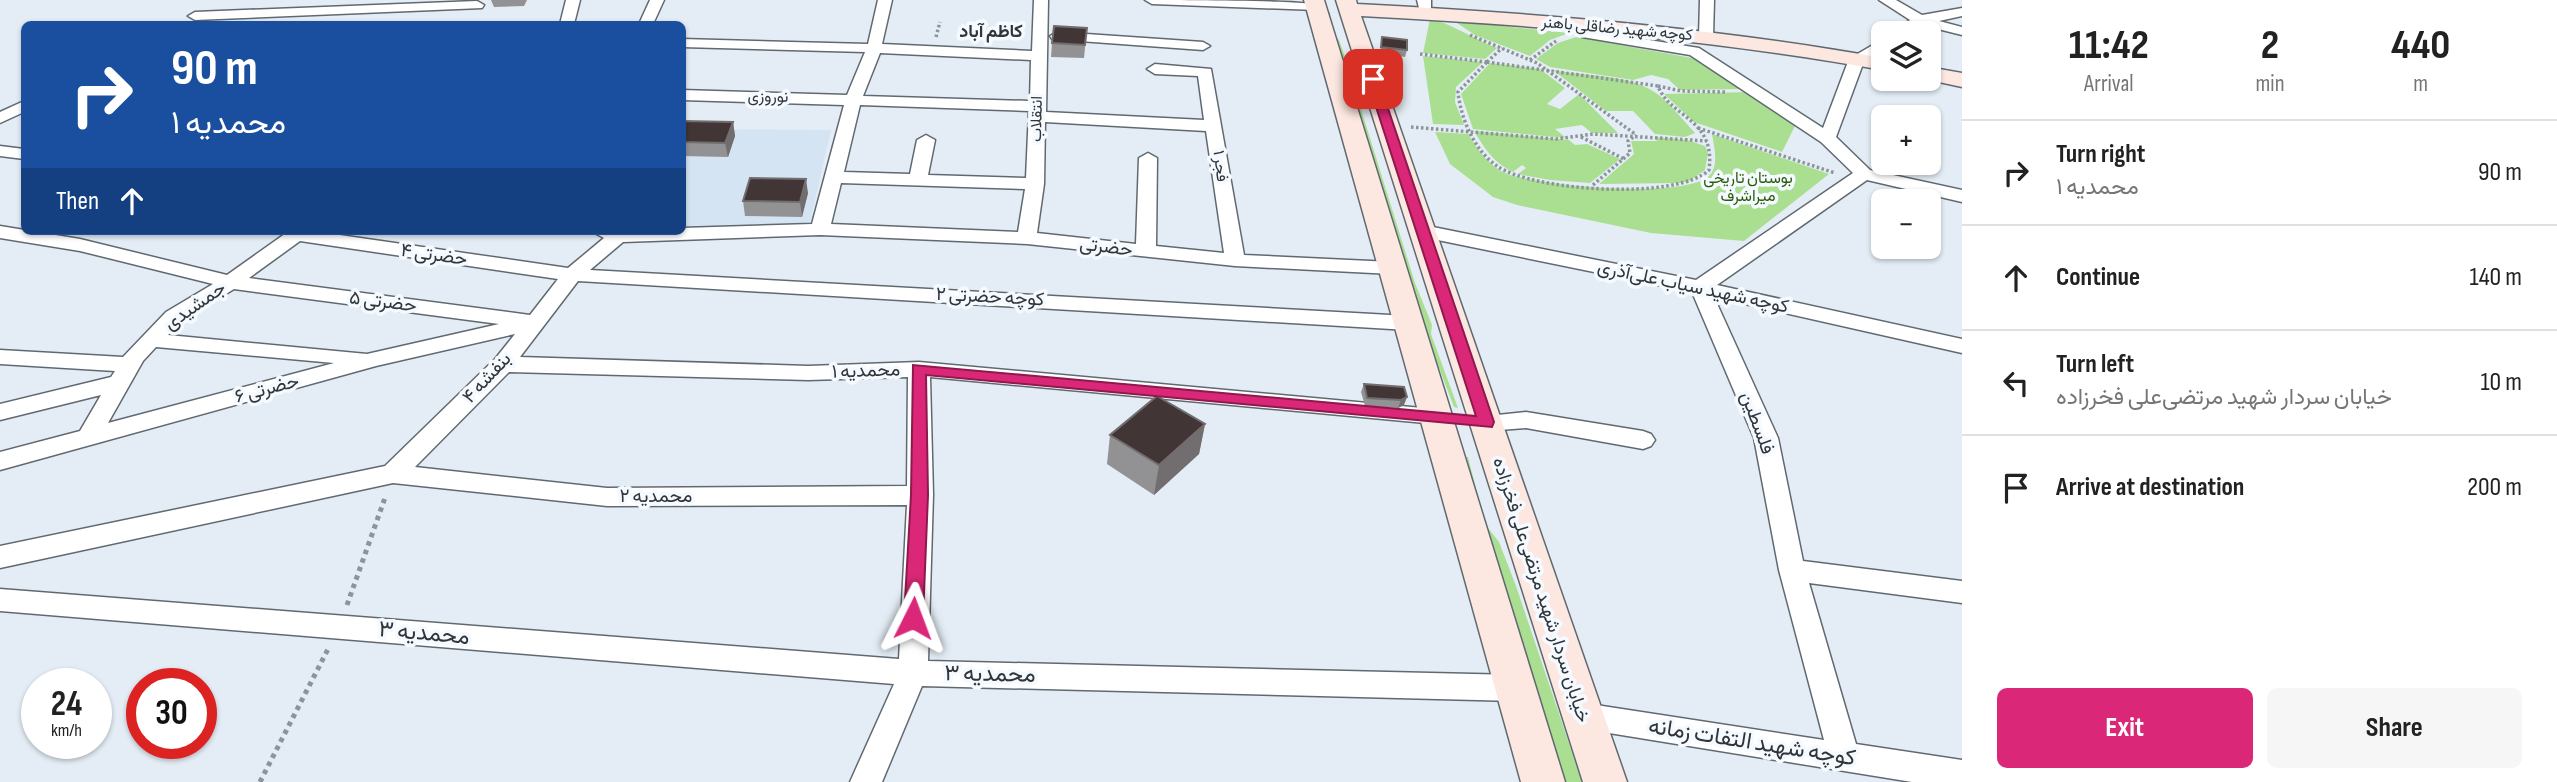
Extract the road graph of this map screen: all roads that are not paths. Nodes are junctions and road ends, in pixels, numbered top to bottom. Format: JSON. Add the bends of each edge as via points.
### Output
{"nodes":[{"id":1,"x":221,"y":0,"type":"edge"},
{"id":2,"x":573,"y":0,"type":"edge"},
{"id":3,"x":657,"y":0,"type":"edge"},
{"id":4,"x":886,"y":0,"type":"edge"},
{"id":5,"x":1041,"y":0,"type":"edge"},
{"id":6,"x":1152,"y":0,"type":"edge"},
{"id":7,"x":1707,"y":0,"type":"edge"},
{"id":8,"x":1886,"y":0,"type":"edge"},
{"id":9,"x":480,"y":2,"type":"edge"},
{"id":10,"x":1315,"y":3,"type":"edge"},
{"id":11,"x":1348,"y":5,"type":"edge"},
{"id":12,"x":1425,"y":7,"type":"edge"},
{"id":13,"x":1483,"y":8,"type":"edge"},
{"id":14,"x":1962,"y":12,"type":"edge"},
{"id":15,"x":195,"y":16,"type":"junction"},
{"id":16,"x":1920,"y":20,"type":"junction"},
{"id":17,"x":186,"y":21,"type":"edge"},
{"id":18,"x":468,"y":21,"type":"edge"},
{"id":19,"x":568,"y":21,"type":"edge"},
{"id":20,"x":647,"y":21,"type":"edge"},
{"id":21,"x":1585,"y":26,"type":"junction"},
{"id":22,"x":1962,"y":31,"type":"edge"},
{"id":23,"x":1040,"y":35,"type":"junction"},
{"id":24,"x":1706,"y":37,"type":"junction"},
{"id":25,"x":686,"y":43,"type":"edge"},
{"id":26,"x":1203,"y":46,"type":"dead end"},
{"id":27,"x":874,"y":48,"type":"junction"},
{"id":28,"x":1871,"y":50,"type":"edge"},
{"id":29,"x":1040,"y":56,"type":"junction"},
{"id":30,"x":1857,"y":59,"type":"junction"},
{"id":31,"x":1871,"y":62,"type":"edge"},
{"id":32,"x":1155,"y":69,"type":"dead end"},
{"id":33,"x":1941,"y":76,"type":"edge"},
{"id":34,"x":1962,"y":80,"type":"edge"},
{"id":35,"x":686,"y":95,"type":"edge"},
{"id":36,"x":854,"y":99,"type":"junction"},
{"id":37,"x":21,"y":108,"type":"edge"},
{"id":38,"x":1037,"y":111,"type":"junction"},
{"id":39,"x":0,"y":118,"type":"edge"},
{"id":40,"x":1214,"y":125,"type":"junction"},
{"id":41,"x":1826,"y":138,"type":"junction"},
{"id":42,"x":926,"y":140,"type":"dead end"},
{"id":43,"x":0,"y":151,"type":"edge"},
{"id":44,"x":21,"y":154,"type":"edge"},
{"id":45,"x":1148,"y":159,"type":"dead end"},
{"id":46,"x":836,"y":177,"type":"junction"},
{"id":47,"x":1860,"y":178,"type":"junction"},
{"id":48,"x":918,"y":179,"type":"junction"},
{"id":49,"x":1035,"y":184,"type":"junction"},
{"id":50,"x":1962,"y":196,"type":"edge"},
{"id":51,"x":820,"y":229,"type":"junction"},
{"id":52,"x":1423,"y":231,"type":"junction"},
{"id":53,"x":0,"y":232,"type":"edge"},
{"id":54,"x":686,"y":232,"type":"edge"},
{"id":55,"x":297,"y":235,"type":"edge"},
{"id":56,"x":313,"y":235,"type":"edge"},
{"id":57,"x":607,"y":235,"type":"edge"},
{"id":58,"x":1027,"y":238,"type":"junction"},
{"id":59,"x":1146,"y":252,"type":"junction"},
{"id":60,"x":1234,"y":260,"type":"junction"},
{"id":61,"x":1392,"y":268,"type":"junction"},
{"id":62,"x":572,"y":275,"type":"junction"},
{"id":63,"x":230,"y":282,"type":"junction"},
{"id":64,"x":1700,"y":288,"type":"junction"},
{"id":65,"x":536,"y":322,"type":"junction"},
{"id":66,"x":1408,"y":323,"type":"junction"},
{"id":67,"x":150,"y":340,"type":"junction"},
{"id":68,"x":1962,"y":346,"type":"edge"},
{"id":69,"x":0,"y":357,"type":"edge"},
{"id":70,"x":376,"y":359,"type":"junction"},
{"id":71,"x":503,"y":364,"type":"junction"},
{"id":72,"x":919,"y":369,"type":"junction"},
{"id":73,"x":124,"y":374,"type":"junction"},
{"id":74,"x":0,"y":412,"type":"edge"},
{"id":75,"x":1436,"y":416,"type":"junction"},
{"id":76,"x":1486,"y":422,"type":"junction"},
{"id":77,"x":88,"y":437,"type":"junction"},
{"id":78,"x":1643,"y":440,"type":"dead end"},
{"id":79,"x":0,"y":461,"type":"edge"},
{"id":80,"x":393,"y":474,"type":"junction"},
{"id":81,"x":919,"y":495,"type":"junction"},
{"id":82,"x":0,"y":556,"type":"edge"},
{"id":83,"x":1792,"y":570,"type":"junction"},
{"id":84,"x":1962,"y":592,"type":"edge"},
{"id":85,"x":0,"y":600,"type":"edge"},
{"id":86,"x":913,"y":673,"type":"junction"},
{"id":87,"x":1516,"y":688,"type":"junction"},
{"id":88,"x":1583,"y":717,"type":"junction"},
{"id":89,"x":1844,"y":757,"type":"junction"},
{"id":90,"x":1962,"y":775,"type":"edge"},
{"id":91,"x":866,"y":782,"type":"edge"},
{"id":92,"x":1543,"y":782,"type":"edge"},
{"id":93,"x":1605,"y":782,"type":"edge"}],
"edges":[{"from":1,"to":15,"type":"street"},
{"from":2,"to":19,"type":"street"},
{"from":3,"to":20,"type":"street"},
{"from":4,"to":27,"type":"street"},
{"from":5,"to":23,"type":"street","name":"انتقلاب"},
{"from":6,"to":10,"type":"street"},
{"from":7,"to":24,"type":"street"},
{"from":8,"to":16,"type":"street"},
{"from":9,"to":15,"type":"street"},
{"from":9,"to":18,"type":"street"},
{"from":10,"to":61,"type":"main road"},
{"from":11,"to":12,"type":"main road","name":"کوچه شهید رضاقلی باهنر"},
{"from":11,"to":52,"type":"main road","name":"خیابان سردار شهید مرتضی‌علی فخرزاده"},
{"from":12,"to":13,"type":"main road","name":"کوچه شهید رضاقلی باهنر"},
{"from":13,"to":21,"type":"main road","name":"کوچه شهید رضاقلی باهنر"},
{"from":14,"to":16,"type":"street"},
{"from":15,"to":17,"type":"street"},
{"from":16,"to":22,"type":"street"},
{"from":21,"to":24,"type":"main road","name":"کوچه شهید رضاقلی باهنر"},
{"from":21,"to":41,"type":"street","via":[[1587,34],[1694,51]]},
{"from":23,"to":26,"type":"street"},
{"from":23,"to":29,"type":"street","name":"انتقلاب"},
{"from":24,"to":30,"type":"main road","name":"کوچه شهید رضاقلی باهنر"},
{"from":25,"to":27,"type":"street"},
{"from":27,"to":29,"type":"street"},
{"from":27,"to":36,"type":"street"},
{"from":28,"to":30,"type":"street"},
{"from":29,"to":38,"type":"street","name":"انتقلاب"},
{"from":30,"to":31,"type":"main road","name":"کوچه شهید رضاقلی باهنر"},
{"from":30,"to":41,"type":"street"},
{"from":32,"to":40,"type":"street","name":"فجر ۱","via":[[1205,72]]},
{"from":33,"to":34,"type":"main road"},
{"from":35,"to":36,"type":"street","name":"نوروزی"},
{"from":36,"to":38,"type":"street","name":"نوروزی"},
{"from":36,"to":46,"type":"street"},
{"from":37,"to":39,"type":"street"},
{"from":38,"to":40,"type":"street","name":"نوروزی"},
{"from":38,"to":49,"type":"street","name":"انتقلاب"},
{"from":40,"to":60,"type":"street","name":"فجر ۱"},
{"from":41,"to":47,"type":"street"},
{"from":42,"to":48,"type":"street"},
{"from":43,"to":44,"type":"street"},
{"from":45,"to":59,"type":"street"},
{"from":46,"to":48,"type":"street"},
{"from":46,"to":51,"type":"street"},
{"from":47,"to":50,"type":"street"},
{"from":47,"to":64,"type":"street"},
{"from":48,"to":49,"type":"street"},
{"from":49,"to":58,"type":"street","name":"انتقلاب"},
{"from":51,"to":54,"type":"street","name":"حضرتی"},
{"from":51,"to":58,"type":"street","name":"حضرتی"},
{"from":52,"to":64,"type":"street","name":"کوچه شهید سیاب علی‌آذری"},
{"from":52,"to":76,"type":"main road","name":"خیابان سردار شهید مرتضی‌علی فخرزاده"},
{"from":53,"to":63,"type":"street","name":"حضرتی ۵","via":[[80,245]]},
{"from":55,"to":63,"type":"street","name":"جمشیدی"},
{"from":56,"to":62,"type":"street","name":"حضرتی ۴"},
{"from":57,"to":62,"type":"street","name":"بنفشه ۴"},
{"from":58,"to":59,"type":"street","name":"حضرتی"},
{"from":59,"to":60,"type":"street","name":"حضرتی"},
{"from":60,"to":61,"type":"street","name":"حضرتی"},
{"from":61,"to":66,"type":"main road"},
{"from":62,"to":65,"type":"street","name":"بنفشه ۴"},
{"from":62,"to":66,"type":"street","name":"کوچه حضرتی ۲"},
{"from":63,"to":65,"type":"street","name":"حضرتی ۵"},
{"from":63,"to":67,"type":"street","name":"جمشیدی","via":[[173,317]]},
{"from":64,"to":68,"type":"street","name":"کوچه شهید سیاب علی‌آذری"},
{"from":64,"to":83,"type":"street","name":"فلسطین","via":[[1766,438]]},
{"from":65,"to":70,"type":"street","name":"حضرتی ۶"},
{"from":65,"to":71,"type":"street","name":"بنفشه ۴"},
{"from":66,"to":75,"type":"main road"},
{"from":67,"to":70,"type":"street"},
{"from":67,"to":73,"type":"street","name":"جمشیدی"},
{"from":69,"to":73,"type":"street"},
{"from":70,"to":77,"type":"street","name":"حضرتی ۶"},
{"from":71,"to":72,"type":"street","name":"محمدیه ۱","via":[[808,373]]},
{"from":71,"to":80,"type":"street","name":"بنفشه ۴"},
{"from":72,"to":75,"type":"street","name":"محمدیه ۱"},
{"from":72,"to":81,"type":"street"},
{"from":73,"to":74,"type":"street"},
{"from":73,"to":77,"type":"street","name":"جمشیدی"},
{"from":75,"to":76,"type":"main road"},
{"from":75,"to":87,"type":"main road"},
{"from":76,"to":78,"type":"street","via":[[1526,420]]},
{"from":76,"to":88,"type":"main road","name":"خیابان سردار شهید مرتضی‌علی فخرزاده"},
{"from":77,"to":79,"type":"street","name":"حضرتی ۶"},
{"from":80,"to":81,"type":"street","name":"محمدیه ۲","via":[[607,497]]},
{"from":80,"to":82,"type":"street","name":"محمدیه ۲"},
{"from":81,"to":86,"type":"street"},
{"from":83,"to":84,"type":"street"},
{"from":83,"to":89,"type":"street","name":"فلسطین"},
{"from":85,"to":86,"type":"street","name":"محمدیه ۳"},
{"from":86,"to":87,"type":"street","name":"محمدیه ۳"},
{"from":86,"to":91,"type":"street"},
{"from":87,"to":92,"type":"main road"},
{"from":88,"to":89,"type":"street","name":"کوچه شهید التفات زمانه"},
{"from":88,"to":93,"type":"main road","name":"خیابان سردار شهید مرتضی‌علی فخرزاده"},
{"from":89,"to":90,"type":"street","name":"کوچه شهید التفات زمانه"}]}
